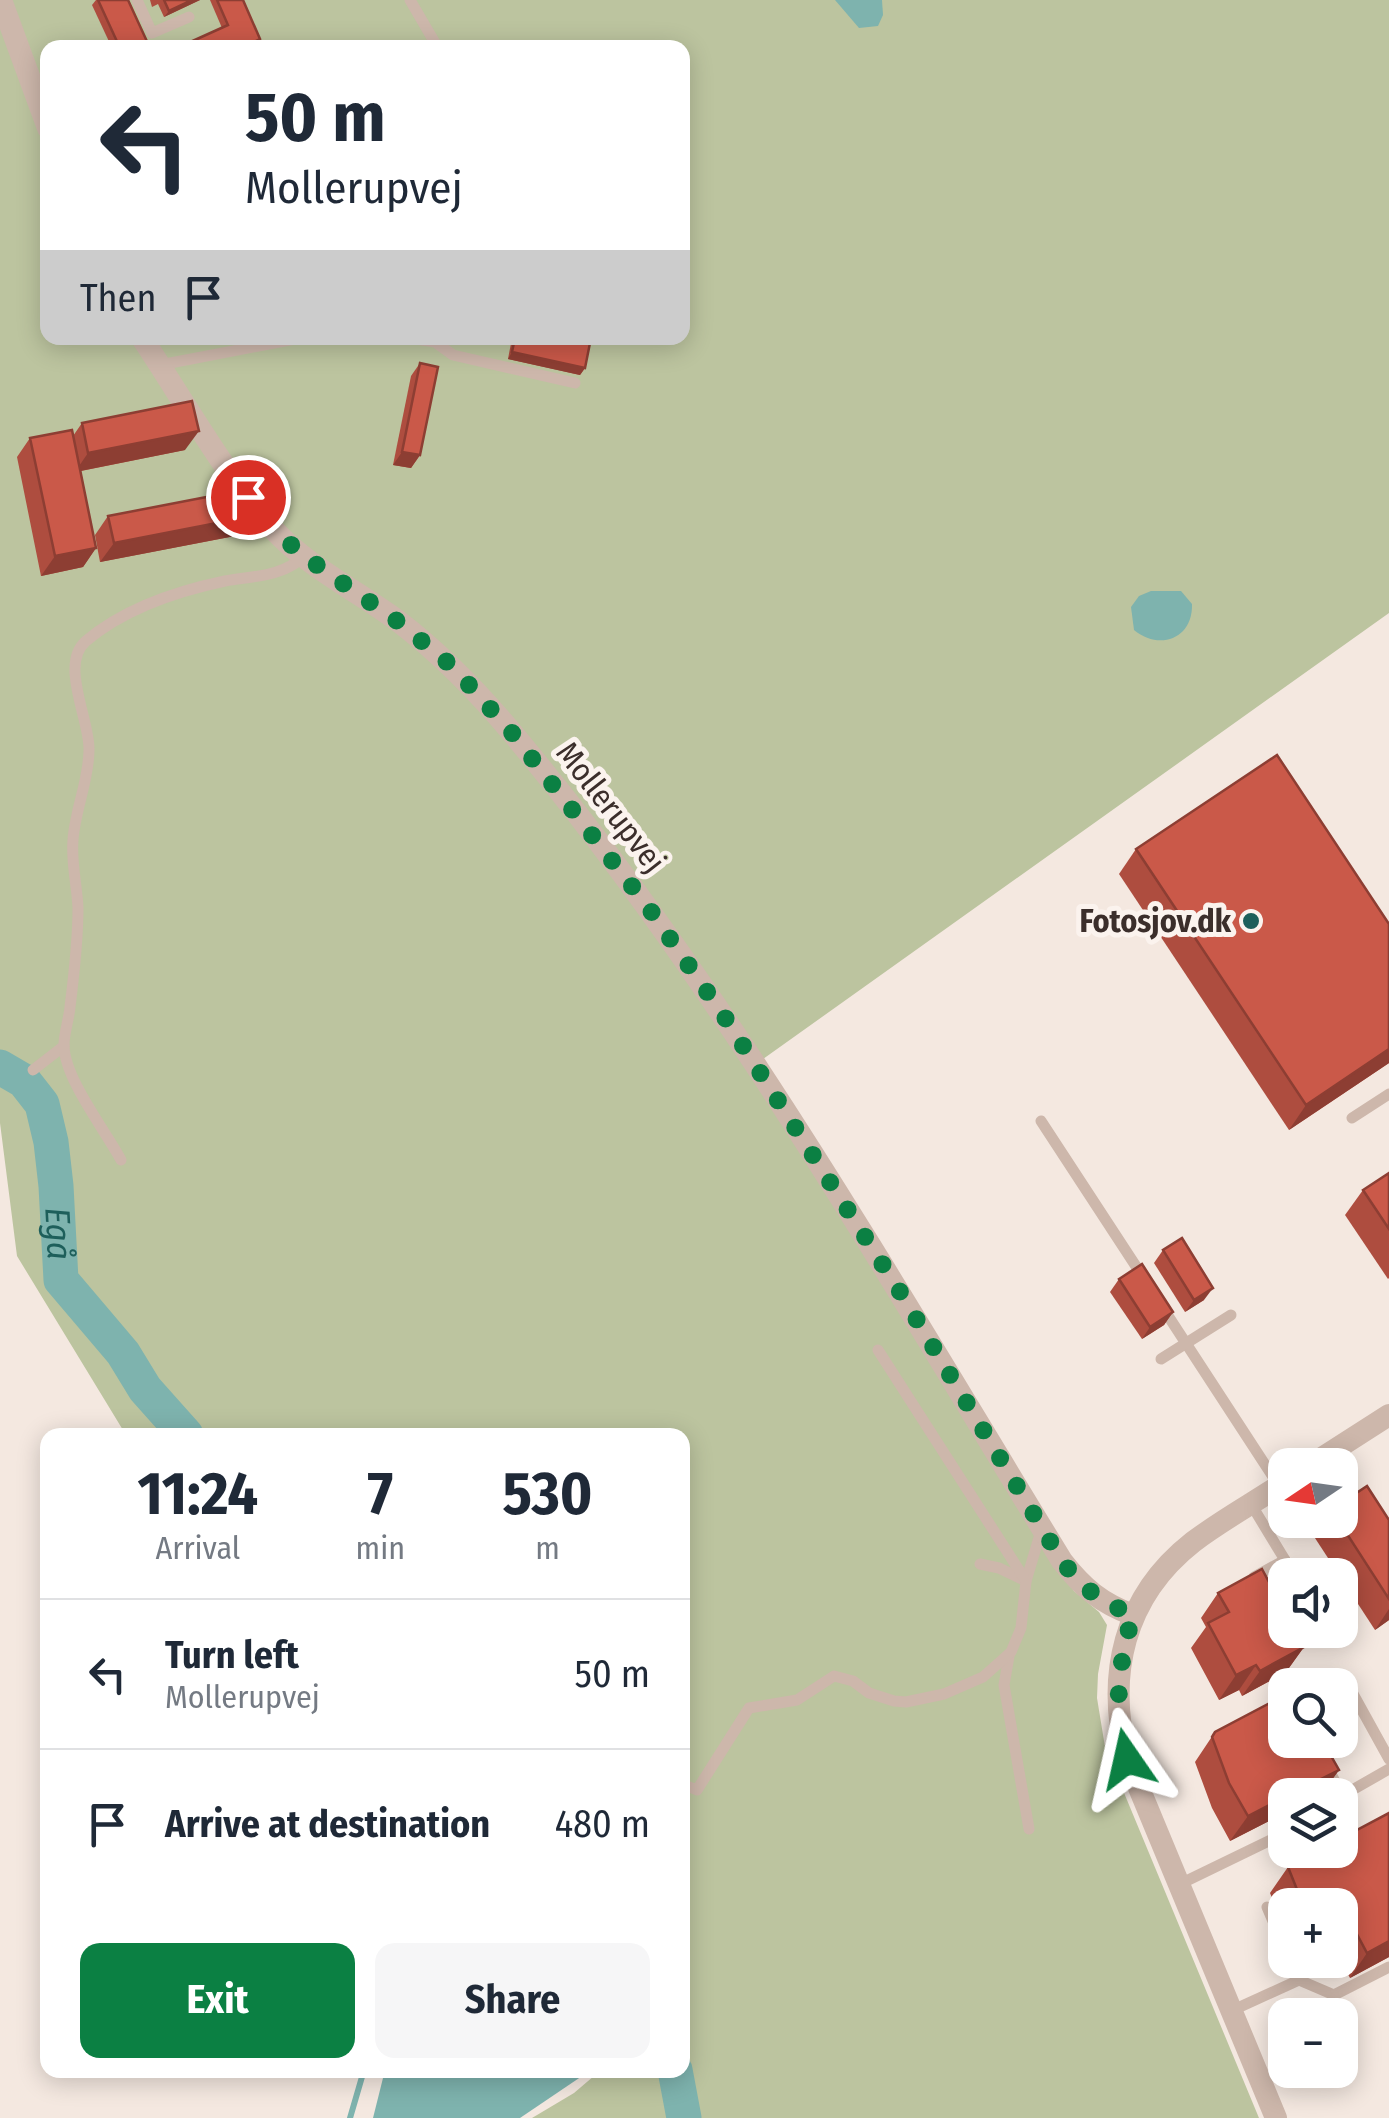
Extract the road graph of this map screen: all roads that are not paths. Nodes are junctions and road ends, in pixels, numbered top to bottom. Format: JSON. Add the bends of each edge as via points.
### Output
{"nodes":[{"id":1,"x":137,"y":0,"type":"edge"},
{"id":2,"x":410,"y":0,"type":"edge"},
{"id":3,"x":8,"y":2,"type":"edge"},
{"id":4,"x":189,"y":17,"type":"dead end"},
{"id":5,"x":433,"y":40,"type":"edge"},
{"id":6,"x":40,"y":103,"type":"edge"},
{"id":7,"x":147,"y":345,"type":"edge"},
{"id":8,"x":264,"y":345,"type":"edge"},
{"id":9,"x":439,"y":345,"type":"edge"},
{"id":10,"x":160,"y":365,"type":"junction"},
{"id":11,"x":576,"y":383,"type":"dead end"},
{"id":12,"x":304,"y":556,"type":"junction"},
{"id":13,"x":64,"y":1046,"type":"junction"},
{"id":14,"x":33,"y":1070,"type":"dead end"},
{"id":15,"x":1389,"y":1094,"type":"edge"},
{"id":16,"x":1352,"y":1118,"type":"dead end"},
{"id":17,"x":1041,"y":1121,"type":"dead end"},
{"id":18,"x":121,"y":1160,"type":"dead end"},
{"id":19,"x":1231,"y":1315,"type":"dead end"},
{"id":20,"x":1186,"y":1343,"type":"junction"},
{"id":21,"x":878,"y":1350,"type":"dead end"},
{"id":22,"x":1161,"y":1359,"type":"dead end"},
{"id":23,"x":1389,"y":1415,"type":"edge"},
{"id":24,"x":1338,"y":1448,"type":"edge"},
{"id":25,"x":1268,"y":1463,"type":"edge"},
{"id":26,"x":1268,"y":1493,"type":"edge"},
{"id":27,"x":1251,"y":1504,"type":"junction"},
{"id":28,"x":1042,"y":1528,"type":"junction"},
{"id":29,"x":1284,"y":1558,"type":"edge"},
{"id":30,"x":980,"y":1564,"type":"dead end"},
{"id":31,"x":1268,"y":1570,"type":"edge"},
{"id":32,"x":1026,"y":1580,"type":"junction"},
{"id":33,"x":1244,"y":1583,"type":"edge"},
{"id":34,"x":1133,"y":1614,"type":"junction"},
{"id":35,"x":1011,"y":1652,"type":"junction"},
{"id":36,"x":1358,"y":1703,"type":"edge"},
{"id":37,"x":1389,"y":1759,"type":"edge"},
{"id":38,"x":1389,"y":1769,"type":"edge"},
{"id":39,"x":1358,"y":1786,"type":"edge"},
{"id":40,"x":690,"y":1787,"type":"edge"},
{"id":41,"x":1029,"y":1830,"type":"dead end"},
{"id":42,"x":1268,"y":1841,"type":"edge"},
{"id":43,"x":1178,"y":1885,"type":"junction"},
{"id":44,"x":1389,"y":1967,"type":"edge"},
{"id":45,"x":1299,"y":1980,"type":"joint"},
{"id":46,"x":1231,"y":2012,"type":"junction"},
{"id":47,"x":1276,"y":2118,"type":"edge"}],
"edges":[{"from":1,"to":4,"type":"lane","via":[[152,33]]},
{"from":2,"to":5,"type":"lane"},
{"from":3,"to":6,"type":"street"},
{"from":7,"to":10,"type":"street","name":"Mollerupvej"},
{"from":8,"to":10,"type":"lane"},
{"from":9,"to":11,"type":"lane","via":[[453,355]]},
{"from":10,"to":12,"type":"street","name":"Mollerupvej","via":[[248,497]]},
{"from":12,"to":13,"type":"lane","via":[[265,575],[151,602],[81,645],[76,677],[90,755],[73,838],[78,906]]},
{"from":12,"to":28,"type":"street","name":"Mollerupvej","via":[[453,667],[646,904],[899,1290]]},
{"from":13,"to":14,"type":"lane"},
{"from":13,"to":18,"type":"lane","via":[[71,1072]]},
{"from":15,"to":16,"type":"lane"},
{"from":17,"to":20,"type":"lane"},
{"from":19,"to":20,"type":"lane"},
{"from":20,"to":22,"type":"lane"},
{"from":20,"to":25,"type":"lane"},
{"from":21,"to":32,"type":"lane"},
{"from":23,"to":24,"type":"street"},
{"from":26,"to":27,"type":"street"},
{"from":27,"to":29,"type":"lane"},
{"from":27,"to":34,"type":"street","via":[[1193,1542],[1158,1576]]},
{"from":28,"to":32,"type":"lane"},
{"from":28,"to":34,"type":"street","name":"Mollerupvej","via":[[1090,1594]]},
{"from":30,"to":32,"type":"lane"},
{"from":31,"to":33,"type":"lane"},
{"from":32,"to":35,"type":"lane"},
{"from":34,"to":43,"type":"street","via":[[1118,1685],[1118,1722]]},
{"from":35,"to":40,"type":"lane","via":[[983,1676],[944,1694],[894,1702],[834,1676],[797,1700],[750,1708],[698,1790]]},
{"from":35,"to":41,"type":"lane","via":[[1004,1685]]},
{"from":36,"to":37,"type":"lane"},
{"from":38,"to":39,"type":"lane"},
{"from":42,"to":43,"type":"lane"},
{"from":43,"to":46,"type":"street"},
{"from":44,"to":45,"type":"lane","via":[[1334,1995]]},
{"from":45,"to":46,"type":"lane"},
{"from":46,"to":47,"type":"street"}]}
